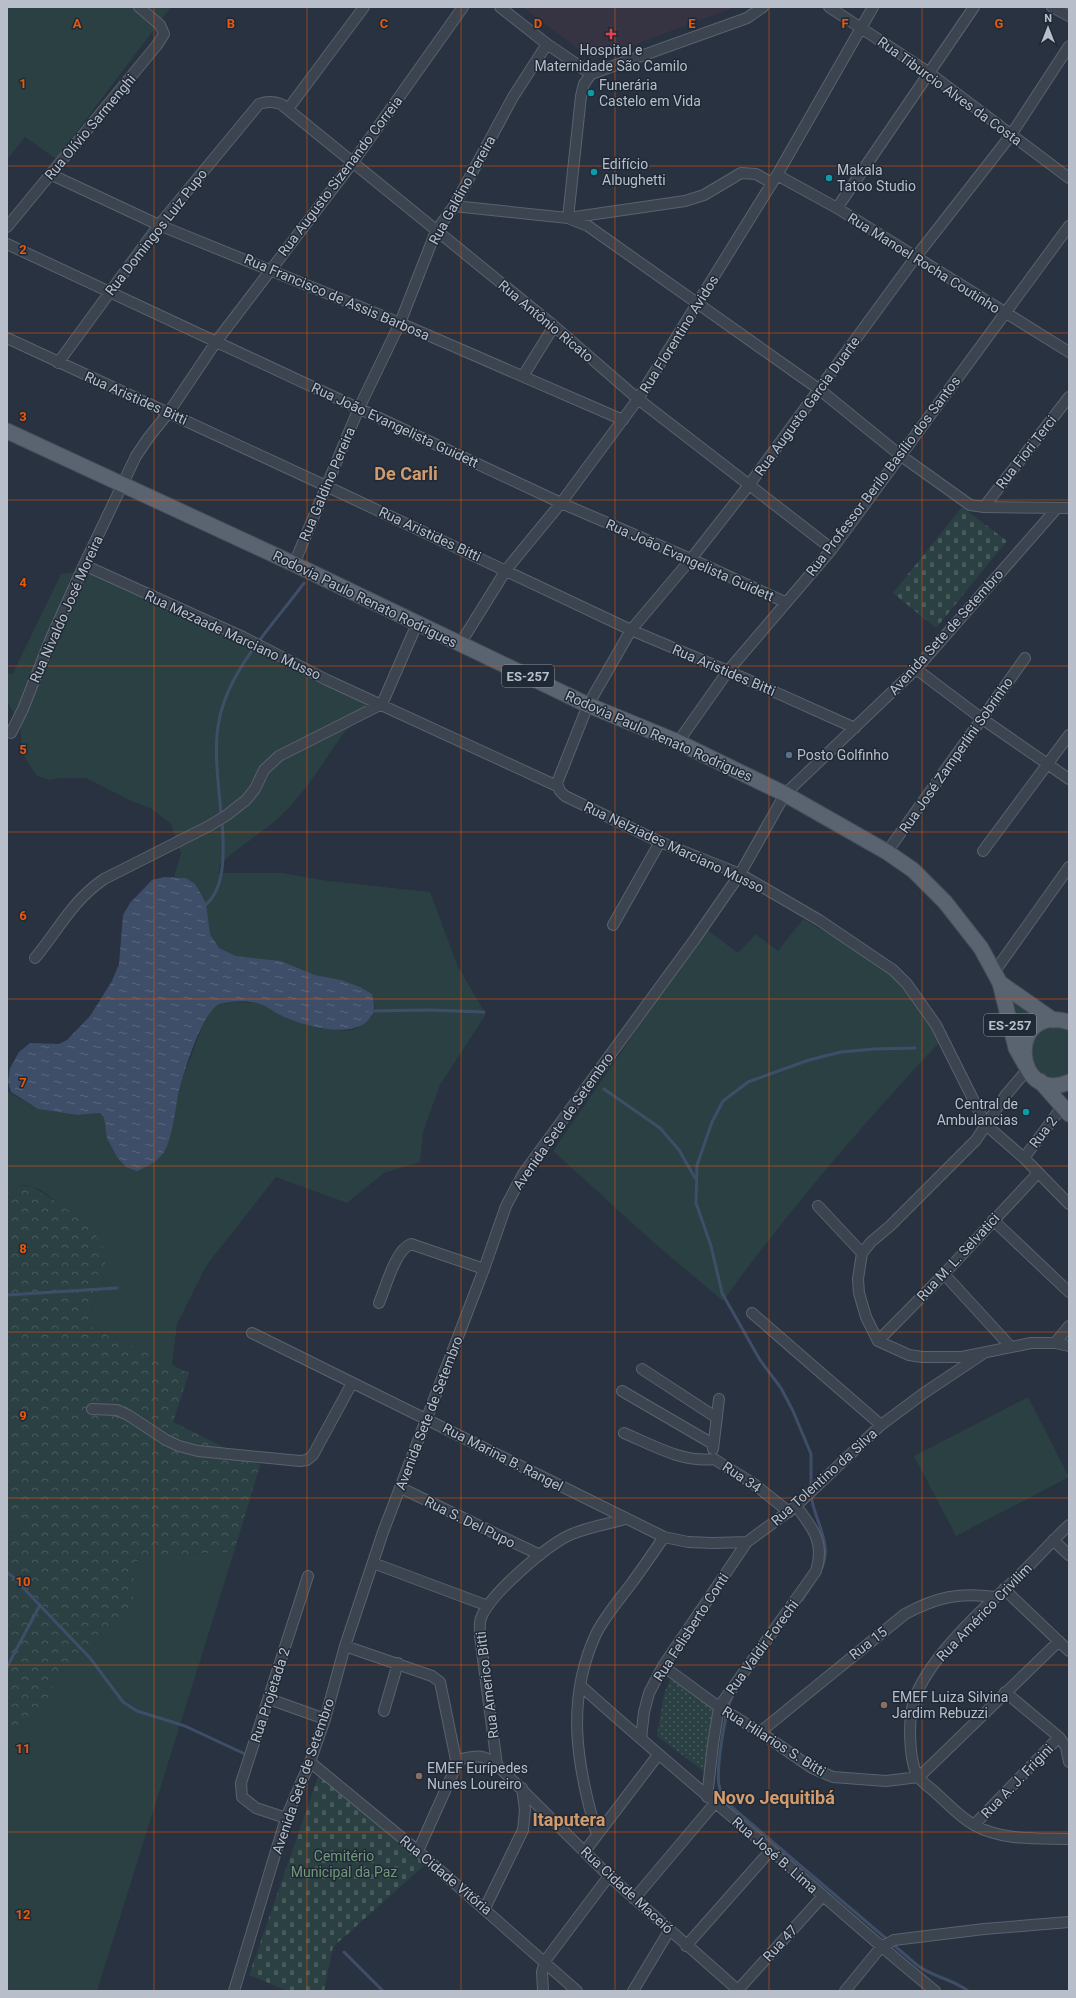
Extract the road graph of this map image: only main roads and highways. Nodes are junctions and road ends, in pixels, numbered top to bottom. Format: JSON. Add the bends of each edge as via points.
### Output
{"nodes":[{"id":1,"x":7,"y":431,"type":"edge"},
{"id":2,"x":997,"y":977,"type":"junction"},
{"id":3,"x":1063,"y":1020,"type":"edge"},
{"id":4,"x":1026,"y":1067,"type":"junction"},
{"id":5,"x":1040,"y":1081,"type":"junction"},
{"id":6,"x":1069,"y":1082,"type":"edge"},
{"id":7,"x":1066,"y":1110,"type":"edge"}],
"edges":[{"from":1,"to":2,"type":"main road","name":"Rodovia Paulo Renato Rodrigues","number":"ES-257","via":[[785,794],[887,852],[913,870],[968,930]]},
{"from":2,"to":3,"type":"main road","number":"ES-257"},
{"from":2,"to":4,"type":"main road","number":"ES-257","via":[[1016,1048]]},
{"from":3,"to":4,"type":"main road","via":[[1040,1023],[1030,1032],[1023,1051]]},
{"from":4,"to":5,"type":"main road"},
{"from":5,"to":6,"type":"main road","via":[[1053,1085]]},
{"from":5,"to":7,"type":"main road"}]}
